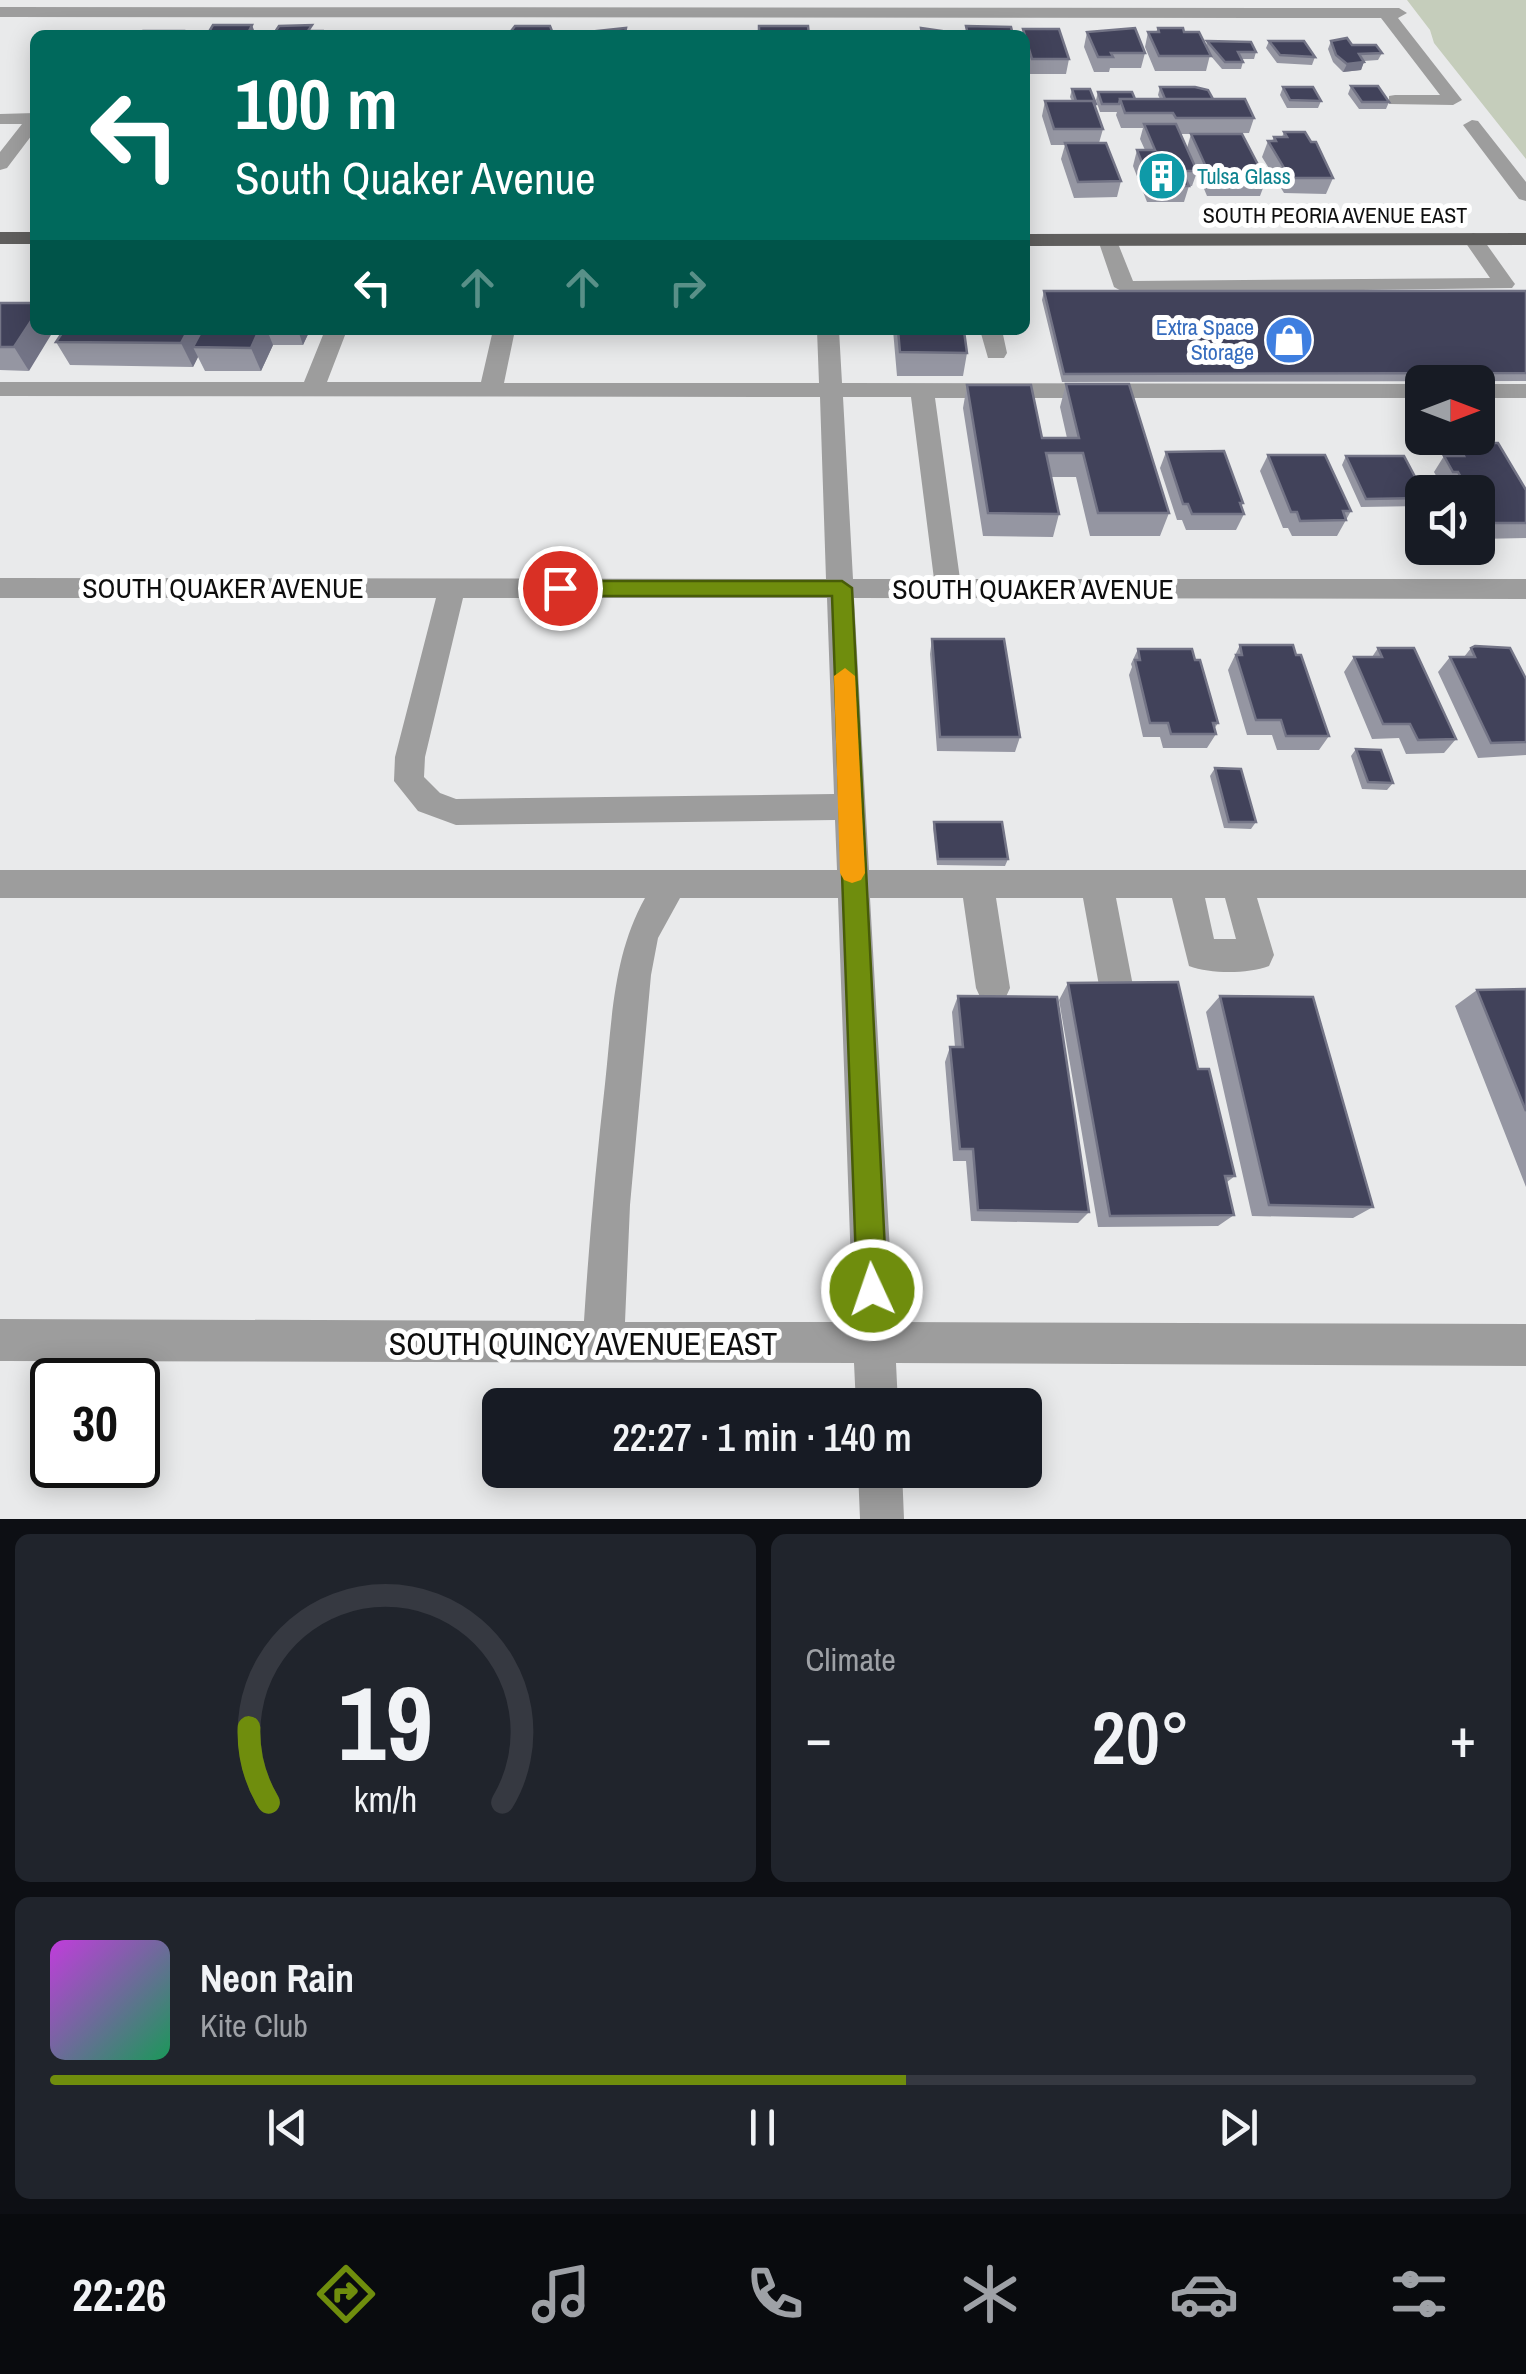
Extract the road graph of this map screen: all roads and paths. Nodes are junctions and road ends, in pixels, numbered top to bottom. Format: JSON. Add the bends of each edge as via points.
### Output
{"nodes":[{"id":1,"x":121,"y":6,"type":"edge"},
{"id":2,"x":855,"y":6,"type":"edge"},
{"id":3,"x":1391,"y":8,"type":"edge"},
{"id":4,"x":0,"y":12,"type":"edge"},
{"id":5,"x":103,"y":30,"type":"edge"},
{"id":6,"x":1395,"y":100,"type":"dead end"},
{"id":7,"x":30,"y":118,"type":"edge"},
{"id":8,"x":0,"y":119,"type":"edge"},
{"id":9,"x":30,"y":125,"type":"edge"},
{"id":10,"x":1472,"y":126,"type":"dead end"},
{"id":11,"x":0,"y":164,"type":"edge"},
{"id":12,"x":1526,"y":195,"type":"edge"},
{"id":13,"x":0,"y":238,"type":"edge"},
{"id":14,"x":30,"y":238,"type":"edge"},
{"id":15,"x":1526,"y":239,"type":"edge"},
{"id":16,"x":1030,"y":240,"type":"edge"},
{"id":17,"x":1108,"y":240,"type":"junction"},
{"id":18,"x":1474,"y":240,"type":"junction"},
{"id":19,"x":334,"y":335,"type":"edge"},
{"id":20,"x":503,"y":335,"type":"edge"},
{"id":21,"x":828,"y":335,"type":"edge"},
{"id":22,"x":491,"y":388,"type":"junction"},
{"id":23,"x":0,"y":389,"type":"edge"},
{"id":24,"x":313,"y":390,"type":"junction"},
{"id":25,"x":830,"y":390,"type":"junction"},
{"id":26,"x":922,"y":390,"type":"junction"},
{"id":27,"x":1405,"y":391,"type":"edge"},
{"id":28,"x":1495,"y":391,"type":"edge"},
{"id":29,"x":1526,"y":392,"type":"edge"},
{"id":30,"x":0,"y":588,"type":"edge"},
{"id":31,"x":452,"y":588,"type":"junction"},
{"id":32,"x":842,"y":588,"type":"junction"},
{"id":33,"x":948,"y":588,"type":"junction"},
{"id":34,"x":1526,"y":589,"type":"edge"},
{"id":35,"x":850,"y":808,"type":"junction"},
{"id":36,"x":671,"y":883,"type":"junction"},
{"id":37,"x":853,"y":883,"type":"junction"},
{"id":38,"x":977,"y":883,"type":"junction"},
{"id":39,"x":0,"y":884,"type":"edge"},
{"id":40,"x":1097,"y":884,"type":"junction"},
{"id":41,"x":1185,"y":884,"type":"junction"},
{"id":42,"x":1237,"y":884,"type":"junction"},
{"id":43,"x":1526,"y":884,"type":"edge"},
{"id":44,"x":993,"y":988,"type":"dead end"},
{"id":45,"x":1117,"y":991,"type":"edge"},
{"id":46,"x":0,"y":1340,"type":"edge"},
{"id":47,"x":603,"y":1344,"type":"junction"},
{"id":48,"x":1526,"y":1344,"type":"edge"},
{"id":49,"x":875,"y":1346,"type":"junction"},
{"id":50,"x":876,"y":1388,"type":"edge"},
{"id":51,"x":881,"y":1488,"type":"edge"},
{"id":52,"x":882,"y":1519,"type":"edge"}],
"edges":[{"from":1,"to":2,"type":"street"},
{"from":1,"to":4,"type":"street"},
{"from":1,"to":5,"type":"street"},
{"from":2,"to":3,"type":"street"},
{"from":3,"to":6,"type":"street","via":[[1454,100]]},
{"from":7,"to":8,"type":"street"},
{"from":9,"to":11,"type":"street"},
{"from":10,"to":12,"type":"street"},
{"from":13,"to":14,"type":"main road"},
{"from":15,"to":18,"type":"main road","name":"SOUTH PEORIA AVENUE EAST"},
{"from":16,"to":17,"type":"main road","name":"SOUTH PEORIA AVENUE EAST"},
{"from":17,"to":18,"type":"main road","name":"SOUTH PEORIA AVENUE EAST"},
{"from":17,"to":18,"type":"street","via":[[1125,287],[1505,284]]},
{"from":19,"to":24,"type":"street"},
{"from":20,"to":22,"type":"street"},
{"from":21,"to":25,"type":"street"},
{"from":22,"to":24,"type":"street"},
{"from":22,"to":25,"type":"street"},
{"from":23,"to":24,"type":"street"},
{"from":25,"to":26,"type":"street"},
{"from":25,"to":32,"type":"street"},
{"from":26,"to":27,"type":"street"},
{"from":26,"to":33,"type":"street"},
{"from":28,"to":29,"type":"street"},
{"from":30,"to":31,"type":"street","name":"SOUTH QUAKER AVENUE"},
{"from":31,"to":32,"type":"street","name":"SOUTH QUAKER AVENUE"},
{"from":31,"to":35,"type":"street","via":[[410,756],[409,780],[430,802],[456,812]]},
{"from":32,"to":33,"type":"street","name":"SOUTH QUAKER AVENUE"},
{"from":32,"to":35,"type":"street"},
{"from":33,"to":34,"type":"street","name":"SOUTH QUAKER AVENUE"},
{"from":35,"to":37,"type":"street"},
{"from":36,"to":37,"type":"street"},
{"from":36,"to":39,"type":"street"},
{"from":36,"to":47,"type":"street","via":[[642,935],[634,975]]},
{"from":37,"to":38,"type":"street"},
{"from":37,"to":49,"type":"street"},
{"from":38,"to":40,"type":"street"},
{"from":38,"to":44,"type":"street"},
{"from":40,"to":41,"type":"street"},
{"from":40,"to":45,"type":"street"},
{"from":41,"to":42,"type":"street"},
{"from":41,"to":42,"type":"street","via":[[1201,955],[1257,955]]},
{"from":42,"to":43,"type":"street"},
{"from":46,"to":47,"type":"street","name":"SOUTH QUINCY AVENUE EAST"},
{"from":47,"to":49,"type":"street","name":"SOUTH QUINCY AVENUE EAST"},
{"from":48,"to":49,"type":"street","name":"SOUTH QUINCY AVENUE EAST"},
{"from":49,"to":50,"type":"street"},
{"from":51,"to":52,"type":"street"}]}
